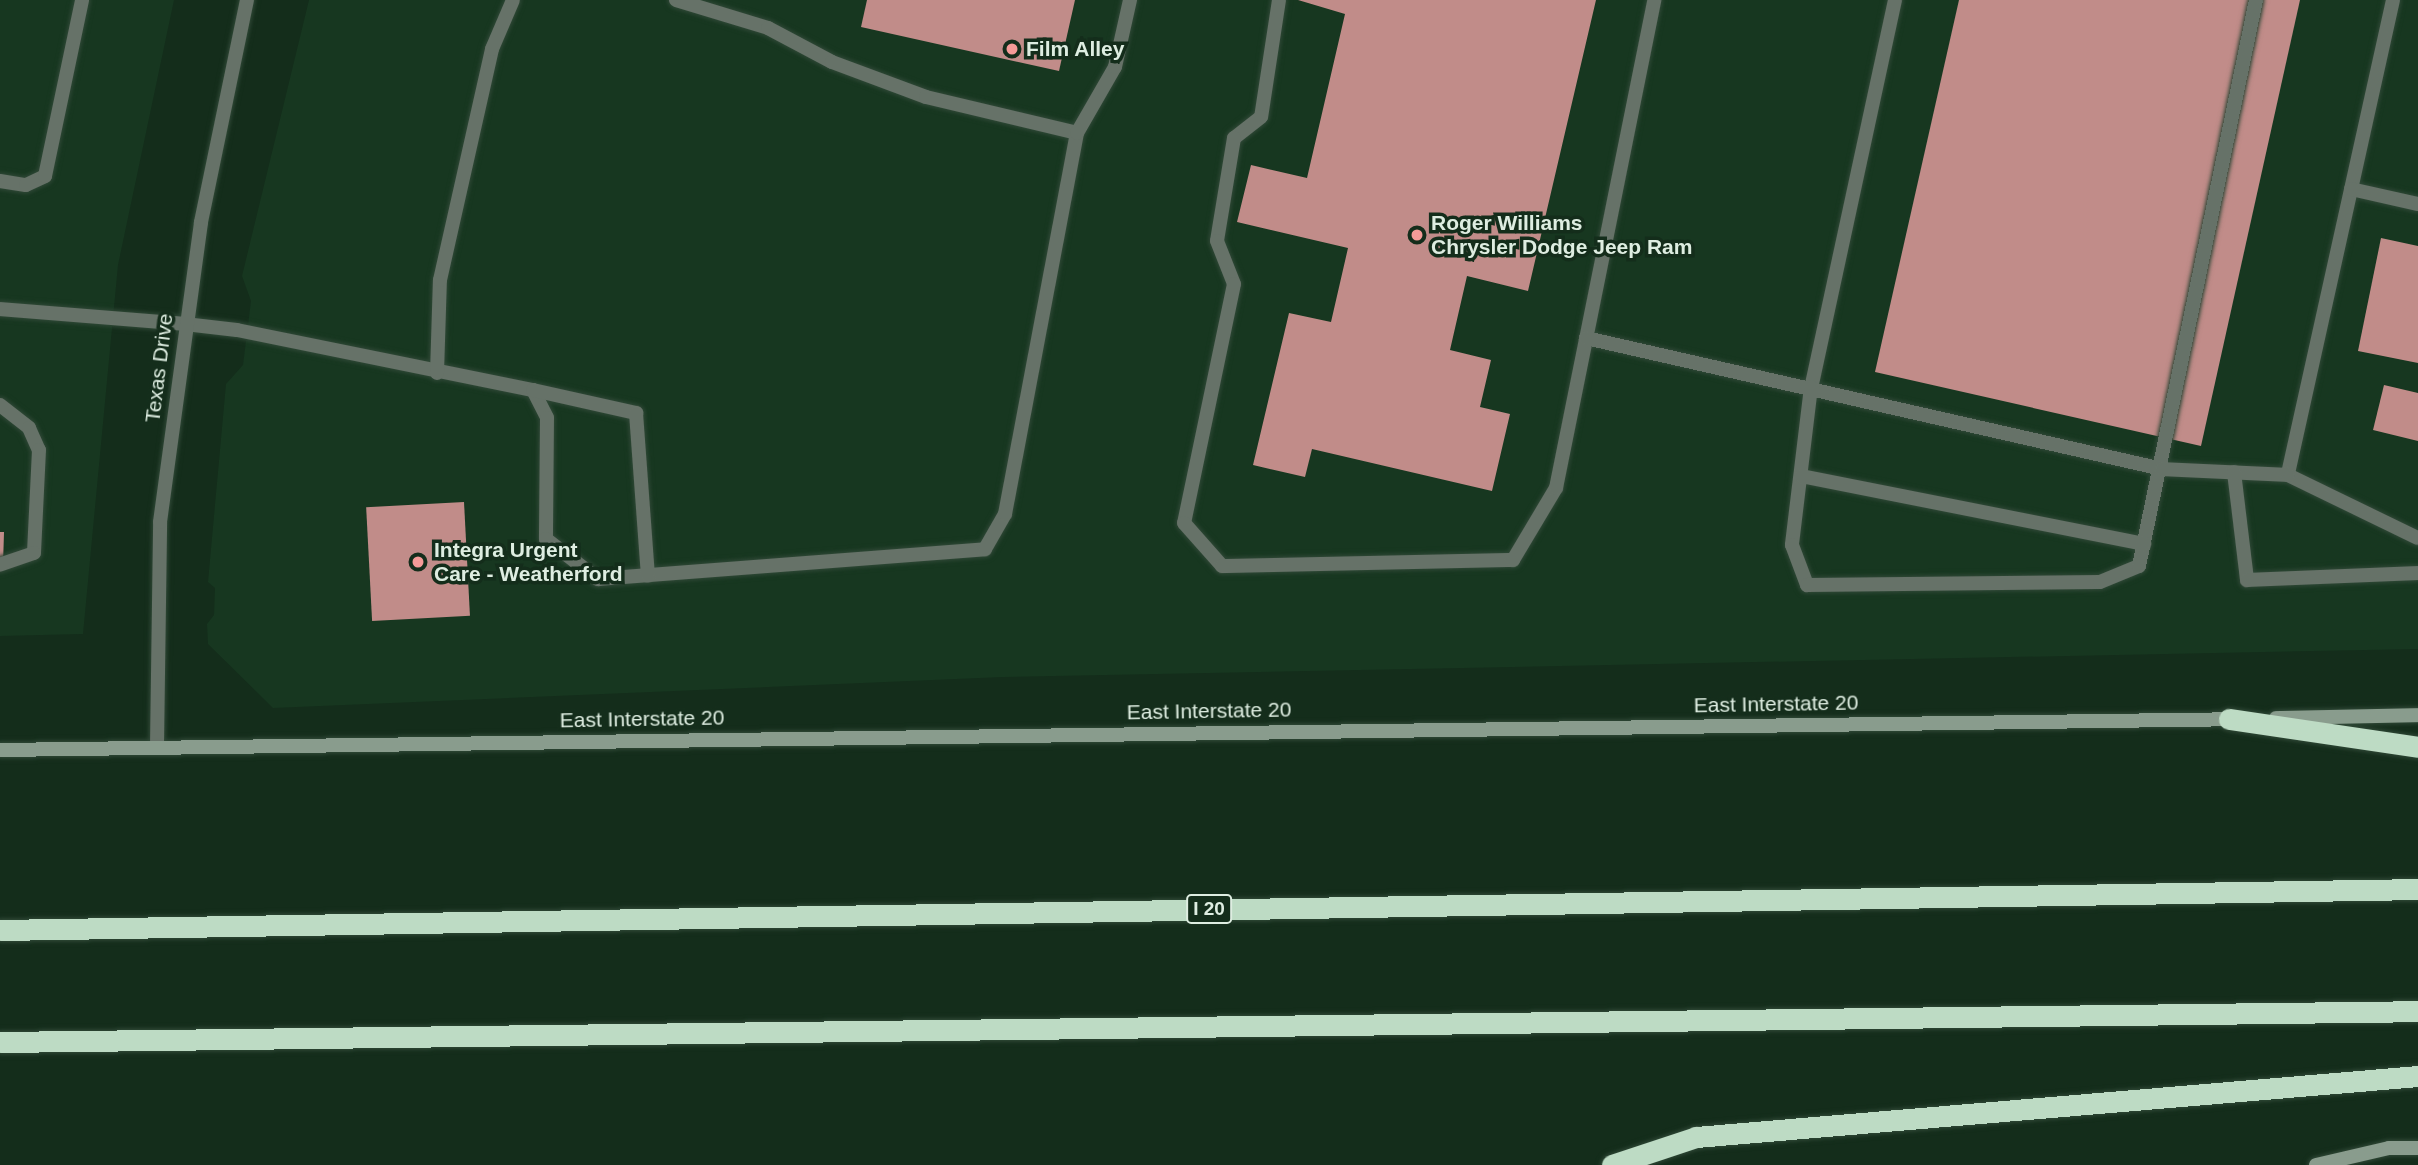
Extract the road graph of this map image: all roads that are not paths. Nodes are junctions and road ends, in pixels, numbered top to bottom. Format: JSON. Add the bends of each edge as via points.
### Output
{"nodes":[{"id":1,"x":82,"y":0,"type":"edge"},
{"id":2,"x":247,"y":0,"type":"edge"},
{"id":3,"x":513,"y":0,"type":"edge"},
{"id":4,"x":676,"y":0,"type":"edge"},
{"id":5,"x":1130,"y":0,"type":"edge"},
{"id":6,"x":1279,"y":0,"type":"edge"},
{"id":7,"x":1654,"y":0,"type":"edge"},
{"id":8,"x":1895,"y":0,"type":"edge"},
{"id":9,"x":2256,"y":0,"type":"edge"},
{"id":10,"x":2393,"y":0,"type":"edge"},
{"id":11,"x":1077,"y":133,"type":"junction"},
{"id":12,"x":0,"y":181,"type":"edge"},
{"id":13,"x":2351,"y":189,"type":"junction"},
{"id":14,"x":2418,"y":204,"type":"edge"},
{"id":15,"x":0,"y":309,"type":"edge"},
{"id":16,"x":185,"y":324,"type":"junction"},
{"id":17,"x":1586,"y":338,"type":"junction"},
{"id":18,"x":437,"y":373,"type":"junction"},
{"id":19,"x":1811,"y":387,"type":"junction"},
{"id":20,"x":533,"y":390,"type":"junction"},
{"id":21,"x":0,"y":405,"type":"edge"},
{"id":22,"x":2162,"y":468,"type":"junction"},
{"id":23,"x":2234,"y":472,"type":"junction"},
{"id":24,"x":2288,"y":475,"type":"junction"},
{"id":25,"x":1801,"y":476,"type":"junction"},
{"id":26,"x":2418,"y":538,"type":"edge"},
{"id":27,"x":2144,"y":544,"type":"junction"},
{"id":28,"x":0,"y":565,"type":"edge"},
{"id":29,"x":2418,"y":573,"type":"edge"},
{"id":30,"x":648,"y":576,"type":"junction"},
{"id":31,"x":2418,"y":715,"type":"edge"},
{"id":32,"x":2229,"y":719,"type":"junction"},
{"id":33,"x":158,"y":746,"type":"junction"},
{"id":34,"x":2418,"y":747,"type":"edge"},
{"id":35,"x":0,"y":750,"type":"edge"},
{"id":36,"x":2418,"y":889,"type":"edge"},
{"id":37,"x":0,"y":930,"type":"edge"},
{"id":38,"x":2418,"y":1011,"type":"edge"},
{"id":39,"x":0,"y":1042,"type":"edge"},
{"id":40,"x":2418,"y":1076,"type":"edge"},
{"id":41,"x":2418,"y":1148,"type":"edge"},
{"id":42,"x":1612,"y":1165,"type":"edge"},
{"id":43,"x":2316,"y":1165,"type":"edge"}],
"edges":[{"from":1,"to":12,"type":"street","via":[[45,176],[26,185]]},
{"from":2,"to":16,"type":"street","name":"Texas Drive"},
{"from":3,"to":18,"type":"street","via":[[492,49],[440,280]]},
{"from":4,"to":11,"type":"street","via":[[768,28],[832,62],[926,97]]},
{"from":5,"to":11,"type":"street","via":[[1115,67]]},
{"from":6,"to":17,"type":"street","via":[[1261,117],[1234,138],[1217,241],[1234,284],[1184,523],[1222,566],[1513,560],[1556,488]]},
{"from":7,"to":17,"type":"street"},
{"from":8,"to":19,"type":"street"},
{"from":9,"to":22,"type":"street"},
{"from":10,"to":13,"type":"street"},
{"from":11,"to":30,"type":"street","via":[[1005,514],[985,549]]},
{"from":13,"to":14,"type":"street"},
{"from":13,"to":24,"type":"street"},
{"from":15,"to":16,"type":"street"},
{"from":16,"to":18,"type":"street","via":[[237,330]]},
{"from":16,"to":33,"type":"street","name":"Texas Drive","via":[[160,522]]},
{"from":17,"to":19,"type":"street"},
{"from":18,"to":20,"type":"street"},
{"from":19,"to":22,"type":"street"},
{"from":19,"to":25,"type":"street"},
{"from":20,"to":30,"type":"street","via":[[547,418],[545,539],[598,579]]},
{"from":20,"to":30,"type":"street","via":[[636,412]]},
{"from":21,"to":28,"type":"street","via":[[29,428],[39,450],[34,553]]},
{"from":22,"to":23,"type":"street"},
{"from":22,"to":27,"type":"street"},
{"from":23,"to":24,"type":"street"},
{"from":23,"to":29,"type":"street","via":[[2247,580]]},
{"from":24,"to":26,"type":"street"},
{"from":25,"to":27,"type":"street"},
{"from":25,"to":27,"type":"street","via":[[1793,545],[1807,585],[2100,582],[2139,565]]},
{"from":31,"to":32,"type":"main road","name":"East Interstate 20"},
{"from":32,"to":33,"type":"main road","name":"East Interstate 20"},
{"from":32,"to":34,"type":"highway"},
{"from":33,"to":35,"type":"main road","name":"East Interstate 20"},
{"from":36,"to":37,"type":"highway","number":"I 20"},
{"from":38,"to":39,"type":"highway"},
{"from":40,"to":42,"type":"highway","via":[[1696,1137]]},
{"from":41,"to":43,"type":"main road","via":[[2389,1148]]}]}
